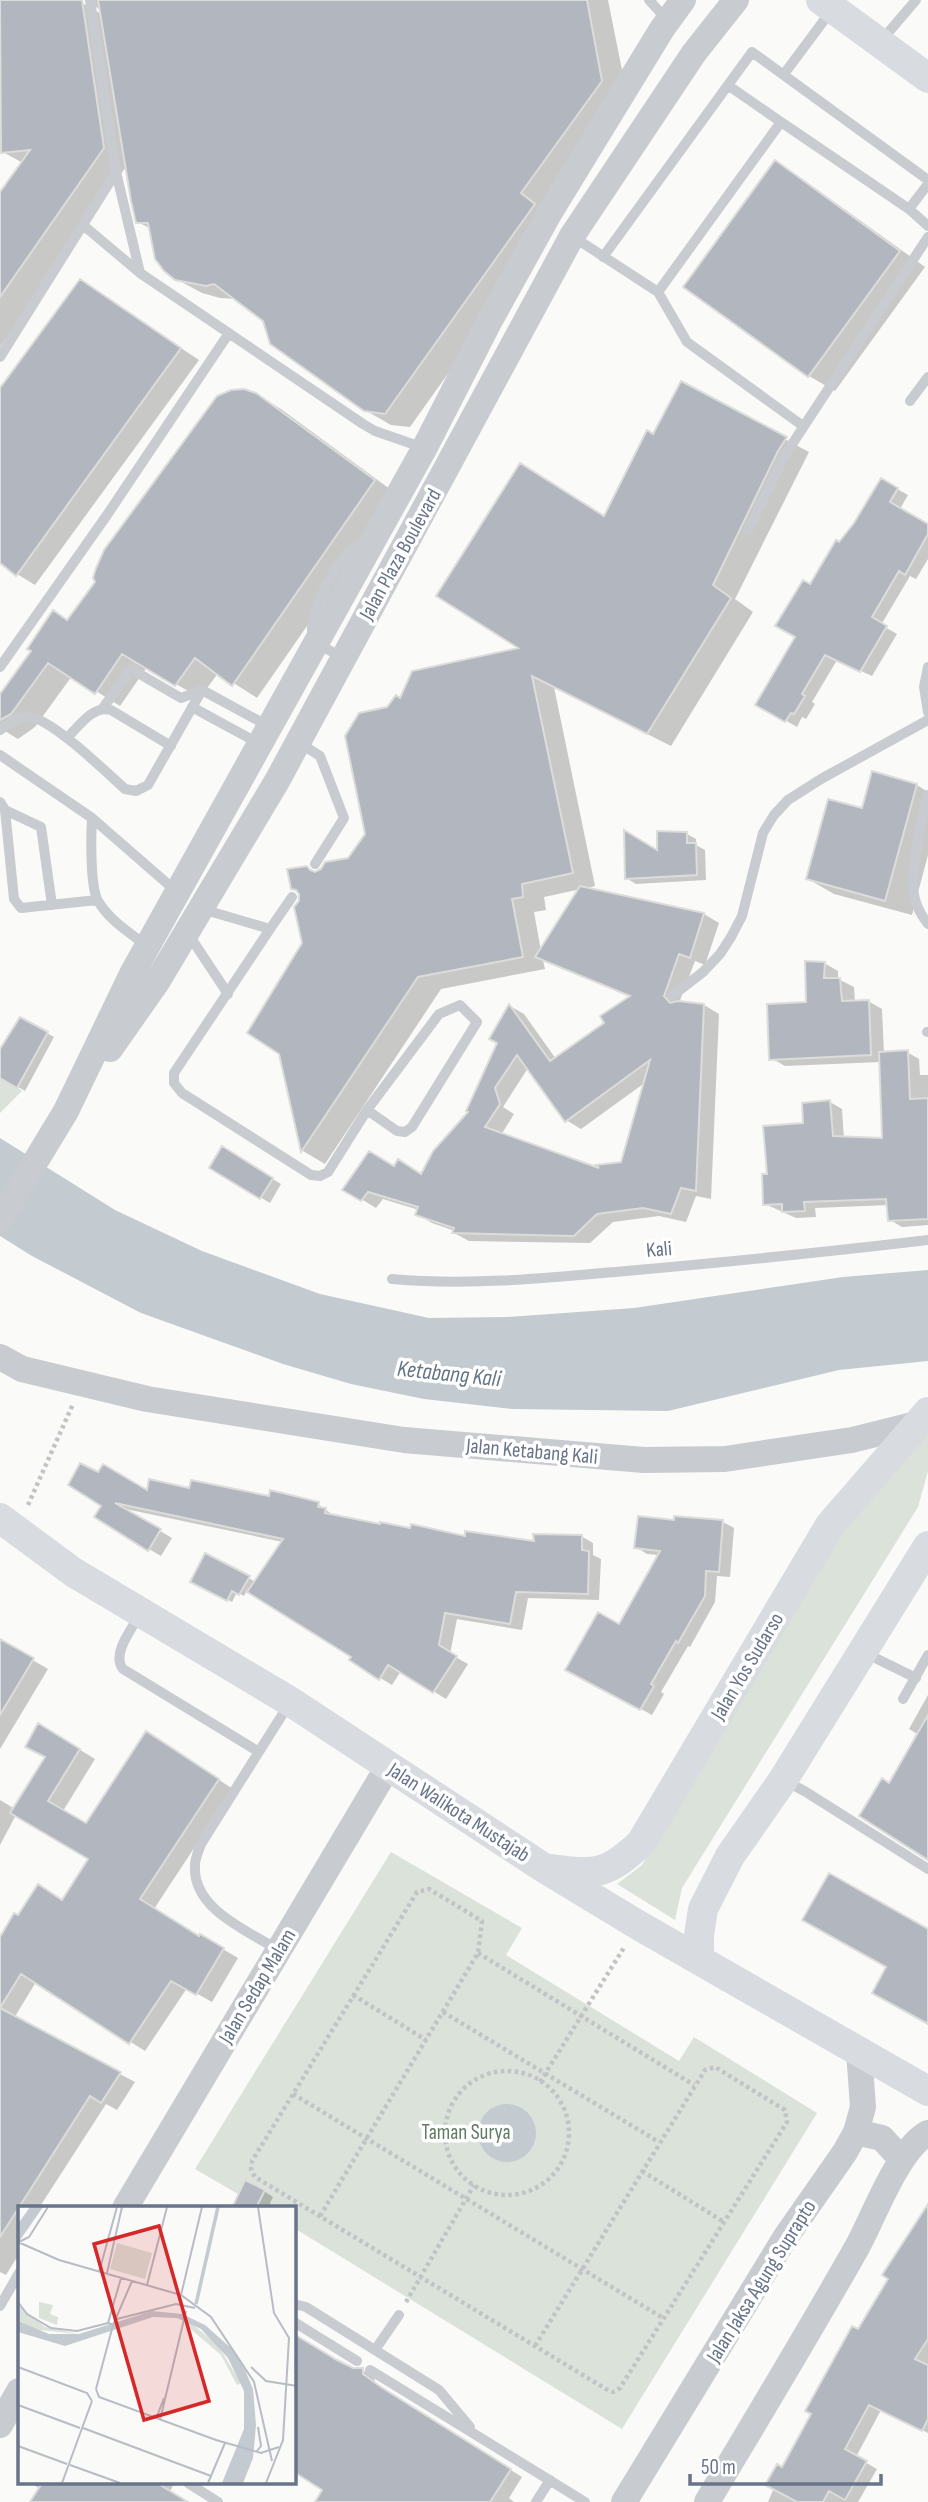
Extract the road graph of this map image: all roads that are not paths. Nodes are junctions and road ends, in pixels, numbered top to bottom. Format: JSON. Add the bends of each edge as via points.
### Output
{"nodes":[{"id":1,"x":90,"y":0,"type":"edge"},
{"id":2,"x":649,"y":0,"type":"edge"},
{"id":3,"x":736,"y":0,"type":"edge"},
{"id":4,"x":916,"y":0,"type":"edge"},
{"id":5,"x":826,"y":3,"type":"edge"},
{"id":6,"x":675,"y":10,"type":"edge"},
{"id":7,"x":880,"y":43,"type":"junction"},
{"id":8,"x":923,"y":68,"type":"edge"},
{"id":9,"x":784,"y":74,"type":"junction"},
{"id":10,"x":729,"y":86,"type":"junction"},
{"id":11,"x":781,"y":122,"type":"junction"},
{"id":12,"x":116,"y":172,"type":"junction"},
{"id":13,"x":928,"y":182,"type":"edge"},
{"id":14,"x":909,"y":209,"type":"junction"},
{"id":15,"x":83,"y":225,"type":"junction"},
{"id":16,"x":928,"y":226,"type":"edge"},
{"id":17,"x":572,"y":236,"type":"junction"},
{"id":18,"x":928,"y":237,"type":"edge"},
{"id":19,"x":603,"y":257,"type":"junction"},
{"id":20,"x":140,"y":273,"type":"junction"},
{"id":21,"x":658,"y":292,"type":"junction"},
{"id":22,"x":229,"y":333,"type":"junction"},
{"id":23,"x":0,"y":357,"type":"edge"},
{"id":24,"x":928,"y":377,"type":"edge"},
{"id":25,"x":910,"y":401,"type":"dead end"},
{"id":26,"x":803,"y":426,"type":"junction"},
{"id":27,"x":425,"y":449,"type":"junction"},
{"id":28,"x":451,"y":461,"type":"junction"},
{"id":29,"x":748,"y":530,"type":"dead end"},
{"id":30,"x":317,"y":643,"type":"junction"},
{"id":31,"x":342,"y":657,"type":"junction"},
{"id":32,"x":0,"y":667,"type":"edge"},
{"id":33,"x":928,"y":667,"type":"edge"},
{"id":34,"x":202,"y":690,"type":"junction"},
{"id":35,"x":192,"y":707,"type":"junction"},
{"id":36,"x":103,"y":708,"type":"junction"},
{"id":37,"x":928,"y":712,"type":"edge"},
{"id":38,"x":928,"y":720,"type":"edge"},
{"id":39,"x":0,"y":730,"type":"edge"},
{"id":40,"x":265,"y":735,"type":"junction"},
{"id":41,"x":67,"y":738,"type":"junction"},
{"id":42,"x":171,"y":746,"type":"junction"},
{"id":43,"x":293,"y":751,"type":"junction"},
{"id":44,"x":0,"y":755,"type":"edge"},
{"id":45,"x":928,"y":795,"type":"edge"},
{"id":46,"x":2,"y":806,"type":"edge"},
{"id":47,"x":92,"y":818,"type":"junction"},
{"id":48,"x":315,"y":864,"type":"dead end"},
{"id":49,"x":177,"y":892,"type":"junction"},
{"id":50,"x":292,"y":897,"type":"dead end"},
{"id":51,"x":97,"y":900,"type":"junction"},
{"id":52,"x":51,"y":905,"type":"junction"},
{"id":53,"x":201,"y":908,"type":"junction"},
{"id":54,"x":928,"y":924,"type":"edge"},
{"id":55,"x":270,"y":929,"type":"junction"},
{"id":56,"x":186,"y":932,"type":"junction"},
{"id":57,"x":147,"y":946,"type":"junction"},
{"id":58,"x":228,"y":993,"type":"junction"},
{"id":59,"x":672,"y":996,"type":"dead end"},
{"id":60,"x":367,"y":1110,"type":"junction"},
{"id":61,"x":66,"y":1111,"type":"junction"},
{"id":62,"x":0,"y":1220,"type":"edge"},
{"id":63,"x":928,"y":1240,"type":"edge"},
{"id":64,"x":392,"y":1279,"type":"dead end"},
{"id":65,"x":0,"y":1357,"type":"edge"},
{"id":66,"x":0,"y":1379,"type":"edge"},
{"id":67,"x":148,"y":1399,"type":"junction"},
{"id":68,"x":922,"y":1418,"type":"edge"},
{"id":69,"x":9,"y":1524,"type":"edge"},
{"id":70,"x":927,"y":1552,"type":"edge"},
{"id":71,"x":142,"y":1612,"type":"junction"},
{"id":72,"x":863,"y":1652,"type":"junction"},
{"id":73,"x":928,"y":1655,"type":"edge"},
{"id":74,"x":916,"y":1678,"type":"junction"},
{"id":75,"x":903,"y":1699,"type":"dead end"},
{"id":76,"x":290,"y":1702,"type":"junction"},
{"id":77,"x":259,"y":1752,"type":"junction"},
{"id":78,"x":389,"y":1765,"type":"junction"},
{"id":79,"x":783,"y":1780,"type":"junction"},
{"id":80,"x":544,"y":1868,"type":"junction"},
{"id":81,"x":928,"y":1868,"type":"edge"},
{"id":82,"x":279,"y":1950,"type":"junction"},
{"id":83,"x":699,"y":1960,"type":"junction"},
{"id":84,"x":859,"y":2051,"type":"junction"},
{"id":85,"x":928,"y":2091,"type":"edge"},
{"id":86,"x":856,"y":2133,"type":"junction"},
{"id":87,"x":928,"y":2133,"type":"edge"},
{"id":88,"x":902,"y":2160,"type":"junction"},
{"id":89,"x":126,"y":2206,"type":"edge"},
{"id":90,"x":18,"y":2275,"type":"edge"},
{"id":91,"x":296,"y":2304,"type":"edge"},
{"id":92,"x":0,"y":2306,"type":"edge"},
{"id":93,"x":398,"y":2315,"type":"road end"},
{"id":94,"x":296,"y":2323,"type":"edge"},
{"id":95,"x":375,"y":2350,"type":"junction"},
{"id":96,"x":357,"y":2361,"type":"dead end"},
{"id":97,"x":370,"y":2370,"type":"dead end"},
{"id":98,"x":18,"y":2393,"type":"edge"},
{"id":99,"x":0,"y":2425,"type":"edge"},
{"id":100,"x":476,"y":2434,"type":"junction"},
{"id":101,"x":550,"y":2480,"type":"junction"},
{"id":102,"x":190,"y":2484,"type":"edge"},
{"id":103,"x":218,"y":2502,"type":"edge"},
{"id":104,"x":536,"y":2502,"type":"edge"},
{"id":105,"x":585,"y":2502,"type":"edge"},
{"id":106,"x":624,"y":2502,"type":"edge"},
{"id":107,"x":707,"y":2502,"type":"edge"}],
"edges":[{"from":1,"to":12,"type":"lane"},
{"from":2,"to":6,"type":"lane"},
{"from":3,"to":17,"type":"street","name":"Jalan Plaza Boulevard","via":[[694,53]]},
{"from":4,"to":7,"type":"lane"},
{"from":5,"to":7,"type":"main road"},
{"from":5,"to":9,"type":"lane"},
{"from":6,"to":27,"type":"street","name":"Jalan Plaza Boulevard","via":[[550,212]]},
{"from":7,"to":8,"type":"main road"},
{"from":9,"to":10,"type":"lane","via":[[752,52]]},
{"from":9,"to":13,"type":"lane"},
{"from":10,"to":11,"type":"lane"},
{"from":10,"to":19,"type":"lane"},
{"from":11,"to":14,"type":"lane"},
{"from":11,"to":21,"type":"lane"},
{"from":12,"to":15,"type":"lane"},
{"from":12,"to":20,"type":"lane"},
{"from":13,"to":14,"type":"lane"},
{"from":14,"to":16,"type":"lane"},
{"from":15,"to":20,"type":"lane"},
{"from":15,"to":23,"type":"lane"},
{"from":17,"to":19,"type":"lane"},
{"from":17,"to":28,"type":"street","name":"Jalan Plaza Boulevard"},
{"from":18,"to":26,"type":"lane"},
{"from":19,"to":21,"type":"lane"},
{"from":20,"to":22,"type":"lane"},
{"from":21,"to":26,"type":"lane","via":[[687,342]]},
{"from":22,"to":27,"type":"lane","via":[[363,424]]},
{"from":22,"to":32,"type":"lane"},
{"from":24,"to":25,"type":"lane"},
{"from":26,"to":29,"type":"lane"},
{"from":27,"to":28,"type":"street"},
{"from":27,"to":30,"type":"street","name":"Jalan Plaza Boulevard"},
{"from":28,"to":31,"type":"street","name":"Jalan Plaza Boulevard"},
{"from":30,"to":31,"type":"lane"},
{"from":30,"to":40,"type":"street","name":"Jalan Plaza Boulevard"},
{"from":31,"to":43,"type":"street","name":"Jalan Plaza Boulevard"},
{"from":33,"to":37,"type":"lane"},
{"from":34,"to":35,"type":"lane"},
{"from":34,"to":36,"type":"lane","via":[[181,698],[131,669]]},
{"from":34,"to":40,"type":"lane"},
{"from":35,"to":40,"type":"lane"},
{"from":35,"to":42,"type":"lane"},
{"from":36,"to":41,"type":"lane"},
{"from":36,"to":42,"type":"lane"},
{"from":38,"to":59,"type":"lane","via":[[821,779],[774,815],[763,833],[742,916],[731,937],[703,972]]},
{"from":39,"to":41,"type":"lane","via":[[28,716]]},
{"from":40,"to":43,"type":"street"},
{"from":40,"to":49,"type":"street","name":"Jalan Plaza Boulevard"},
{"from":41,"to":42,"type":"lane","via":[[125,789],[136,792],[148,785]]},
{"from":43,"to":48,"type":"lane","via":[[320,756],[344,818]]},
{"from":43,"to":53,"type":"street","name":"Jalan Plaza Boulevard"},
{"from":44,"to":47,"type":"lane"},
{"from":45,"to":54,"type":"lane","via":[[913,892]]},
{"from":46,"to":52,"type":"lane","via":[[41,827]]},
{"from":46,"to":52,"type":"lane","via":[[14,899],[21,908]]},
{"from":47,"to":49,"type":"lane"},
{"from":47,"to":51,"type":"lane"},
{"from":49,"to":57,"type":"street","name":"Jalan Plaza Boulevard"},
{"from":50,"to":55,"type":"lane"},
{"from":51,"to":52,"type":"lane"},
{"from":51,"to":57,"type":"lane","via":[[119,925]]},
{"from":53,"to":55,"type":"lane"},
{"from":53,"to":56,"type":"street","name":"Jalan Plaza Boulevard"},
{"from":55,"to":58,"type":"lane"},
{"from":56,"to":58,"type":"lane"},
{"from":56,"to":61,"type":"street","name":"Jalan Plaza Boulevard","via":[[158,982]]},
{"from":57,"to":61,"type":"street","name":"Jalan Plaza Boulevard"},
{"from":58,"to":60,"type":"lane","via":[[174,1073],[174,1083],[182,1093],[310,1175],[320,1176],[328,1172]]},
{"from":60,"to":60,"type":"lane","via":[[397,1130],[405,1132],[412,1127],[477,1022],[460,1005],[439,1014]]},
{"from":61,"to":62,"type":"street","name":"Jalan Plaza Boulevard"},
{"from":63,"to":64,"type":"lane","name":"Kali","via":[[547,1278],[484,1282]]},
{"from":65,"to":67,"type":"street","name":"Jalan Ketabang Kali","via":[[22,1369]]},
{"from":66,"to":67,"type":"street","name":"Jalan Ketabang Kali","via":[[74,1400]]},
{"from":67,"to":68,"type":"street","name":"Jalan Ketabang Kali","via":[[404,1440],[644,1460],[725,1459],[852,1440]]},
{"from":68,"to":80,"type":"main road","name":"Jalan Yos Sudarso","via":[[831,1525],[641,1843],[618,1864],[601,1872]]},
{"from":69,"to":71,"type":"main road","name":"Jalan Walikota Mustajab","via":[[74,1572]]},
{"from":70,"to":72,"type":"main road"},
{"from":71,"to":76,"type":"main road","name":"Jalan Walikota Mustajab"},
{"from":71,"to":77,"type":"lane","via":[[119,1653],[123,1669]]},
{"from":72,"to":74,"type":"lane"},
{"from":72,"to":79,"type":"main road"},
{"from":73,"to":74,"type":"lane"},
{"from":74,"to":75,"type":"lane"},
{"from":76,"to":77,"type":"lane"},
{"from":76,"to":78,"type":"main road","name":"Jalan Walikota Mustajab"},
{"from":77,"to":82,"type":"lane","via":[[201,1844],[195,1864],[198,1889],[214,1909]]},
{"from":78,"to":80,"type":"main road","name":"Jalan Walikota Mustajab"},
{"from":78,"to":82,"type":"street","name":"Jalan Sedap Malam"},
{"from":79,"to":81,"type":"lane"},
{"from":79,"to":83,"type":"main road","via":[[730,1856],[703,1909]]},
{"from":80,"to":83,"type":"main road","name":"Jalan Walikota Mustajab"},
{"from":82,"to":89,"type":"street","name":"Jalan Sedap Malam"},
{"from":83,"to":84,"type":"main road","name":"Jalan Walikota Mustajab"},
{"from":84,"to":85,"type":"main road","name":"Jalan Walikota Mustajab"},
{"from":84,"to":86,"type":"street","name":"Jalan Jaksa Agung Suprapto","via":[[863,2107]]},
{"from":86,"to":88,"type":"street","via":[[882,2138]]},
{"from":86,"to":106,"type":"street","name":"Jalan Jaksa Agung Suprapto","via":[[785,2238]]},
{"from":87,"to":88,"type":"street","via":[[917,2139]]},
{"from":88,"to":107,"type":"street","via":[[857,2248]]},
{"from":90,"to":92,"type":"lane"},
{"from":91,"to":95,"type":"lane"},
{"from":93,"to":95,"type":"lane"},
{"from":94,"to":96,"type":"lane"},
{"from":95,"to":100,"type":"lane","via":[[439,2390]]},
{"from":97,"to":100,"type":"lane"},
{"from":98,"to":99,"type":"street"},
{"from":100,"to":101,"type":"lane"},
{"from":101,"to":104,"type":"lane"},
{"from":101,"to":105,"type":"lane"},
{"from":102,"to":103,"type":"lane"}]}
